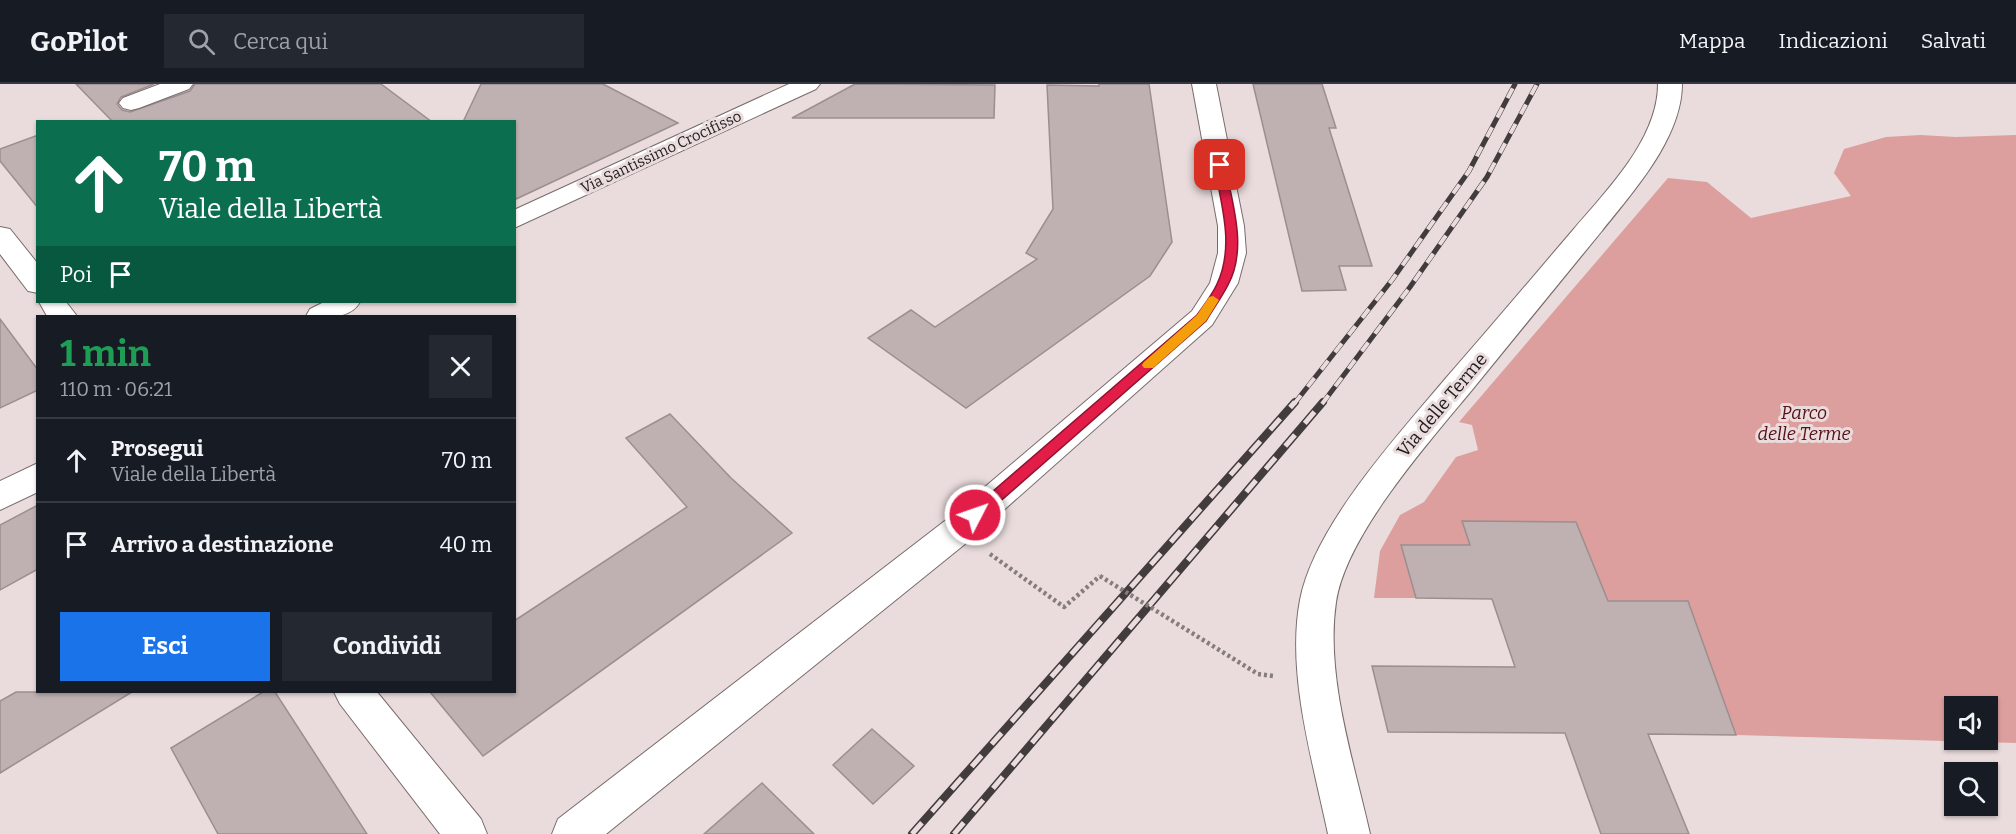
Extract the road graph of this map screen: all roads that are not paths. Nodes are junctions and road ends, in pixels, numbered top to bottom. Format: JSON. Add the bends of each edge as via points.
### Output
{"nodes":[{"id":1,"x":181,"y":84,"type":"edge"},
{"id":2,"x":1204,"y":84,"type":"edge"},
{"id":3,"x":1670,"y":84,"type":"edge"},
{"id":4,"x":791,"y":87,"type":"edge"},
{"id":5,"x":131,"y":103,"type":"dead end"},
{"id":6,"x":516,"y":219,"type":"edge"},
{"id":7,"x":0,"y":235,"type":"edge"},
{"id":8,"x":36,"y":281,"type":"edge"},
{"id":9,"x":52,"y":303,"type":"edge"},
{"id":10,"x":344,"y":303,"type":"edge"},
{"id":11,"x":61,"y":315,"type":"edge"},
{"id":12,"x":322,"y":315,"type":"edge"},
{"id":13,"x":36,"y":477,"type":"edge"},
{"id":14,"x":0,"y":497,"type":"edge"},
{"id":15,"x":355,"y":693,"type":"edge"},
{"id":16,"x":466,"y":834,"type":"edge"},
{"id":17,"x":573,"y":834,"type":"edge"},
{"id":18,"x":1349,"y":834,"type":"edge"}],
"edges":[{"from":1,"to":5,"type":"street"},
{"from":2,"to":17,"type":"street","via":[[1231,226],[1232,253],[1224,283],[1202,318],[958,530]]},
{"from":3,"to":18,"type":"street","name":"Via delle Terme","via":[[1670,102],[1641,166],[1419,428],[1340,540],[1322,581],[1316,618],[1319,682]]},
{"from":4,"to":6,"type":"street","name":"Via Santissimo Crocifisso"},
{"from":7,"to":8,"type":"street"},
{"from":9,"to":11,"type":"street"},
{"from":10,"to":12,"type":"street"},
{"from":13,"to":14,"type":"street"},
{"from":15,"to":16,"type":"street"}]}
